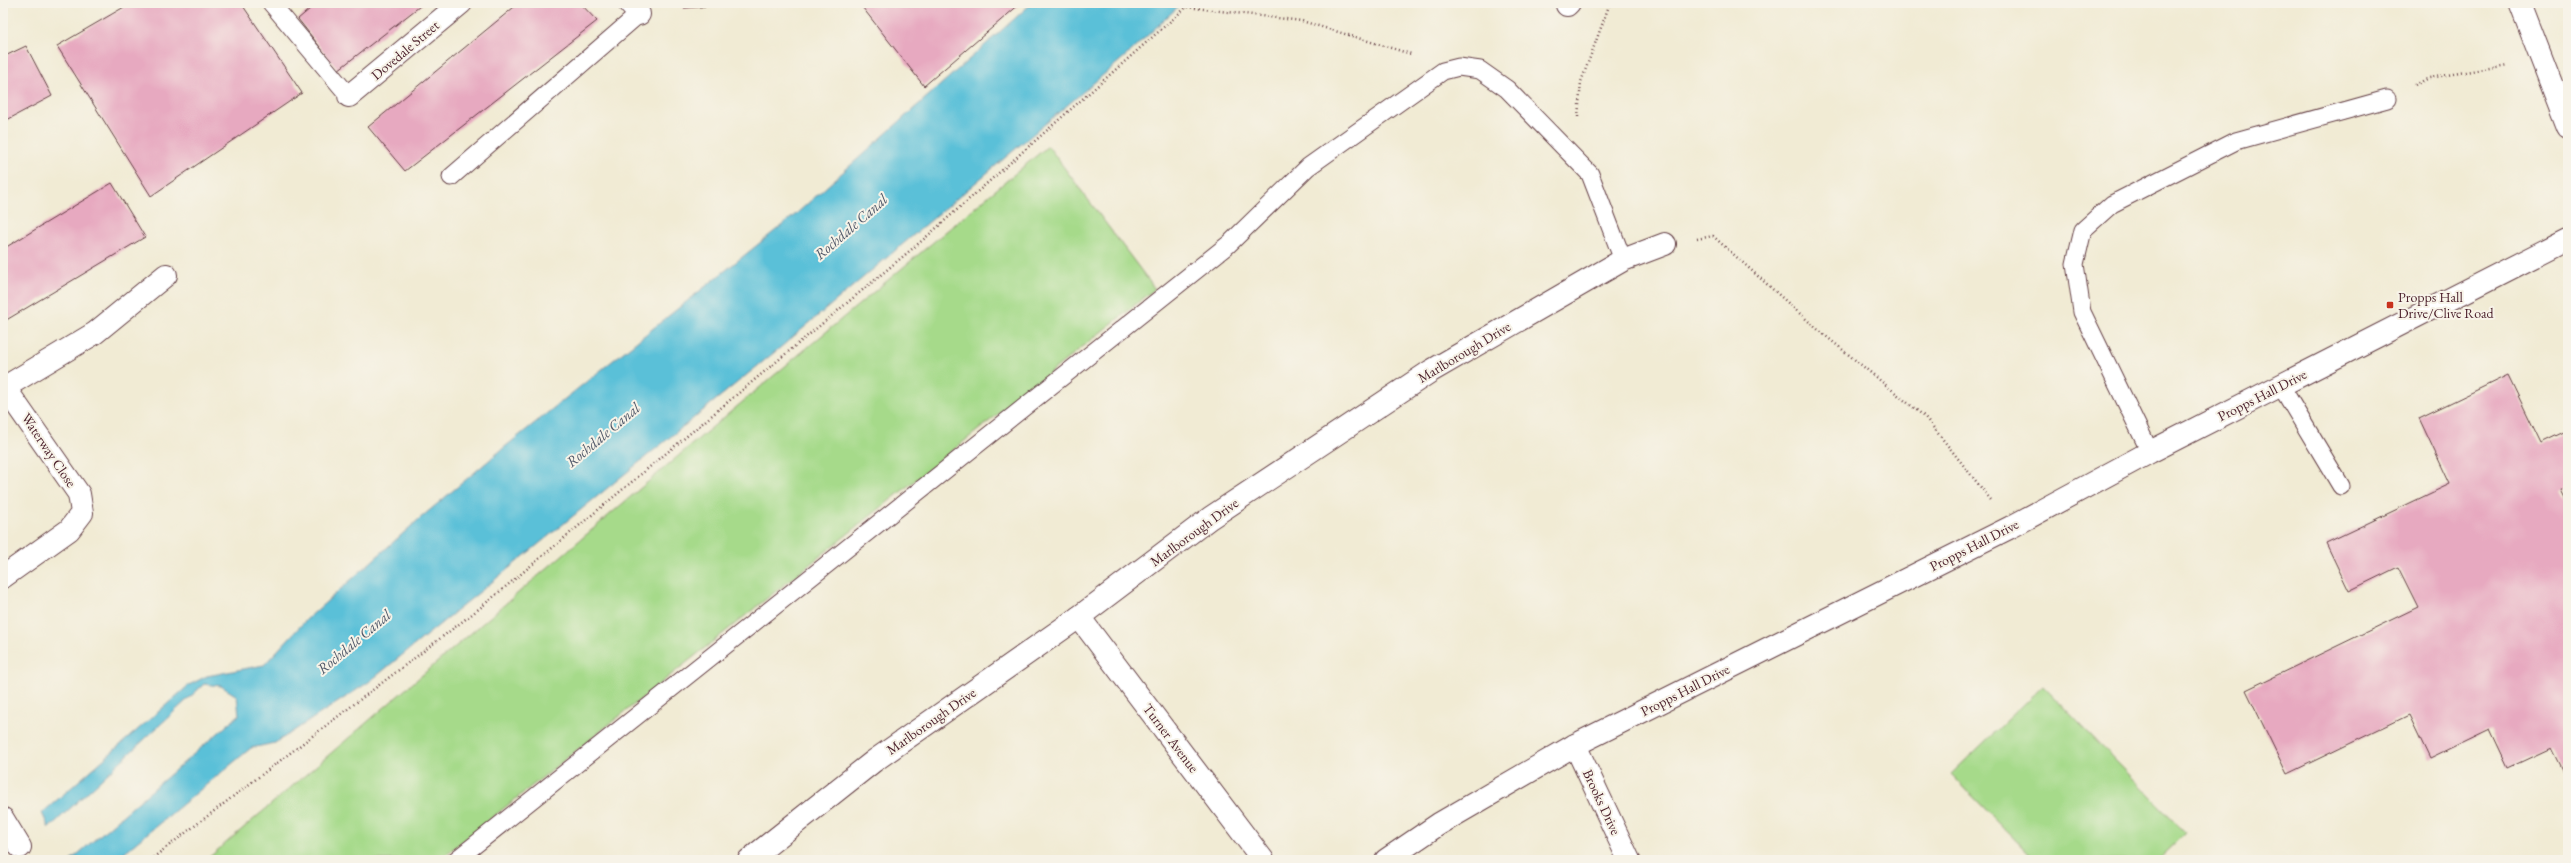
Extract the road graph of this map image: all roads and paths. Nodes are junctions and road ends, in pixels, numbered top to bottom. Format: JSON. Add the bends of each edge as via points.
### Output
{"nodes":[{"id":1,"x":271,"y":3,"type":"edge"},
{"id":2,"x":461,"y":3,"type":"edge"},
{"id":3,"x":1191,"y":3,"type":"edge"},
{"id":4,"x":1610,"y":3,"type":"edge"},
{"id":5,"x":2520,"y":3,"type":"edge"},
{"id":6,"x":1187,"y":7,"type":"junction"},
{"id":7,"x":634,"y":8,"type":"edge"},
{"id":8,"x":2542,"y":59,"type":"junction"},
{"id":9,"x":1443,"y":71,"type":"junction"},
{"id":10,"x":349,"y":96,"type":"joint"},
{"id":11,"x":2387,"y":99,"type":"joint"},
{"id":12,"x":2568,"y":127,"type":"edge"},
{"id":13,"x":1575,"y":159,"type":"junction"},
{"id":14,"x":451,"y":177,"type":"dead end"},
{"id":15,"x":2568,"y":239,"type":"edge"},
{"id":16,"x":1665,"y":244,"type":"joint"},
{"id":17,"x":1623,"y":260,"type":"junction"},
{"id":18,"x":166,"y":275,"type":"dead end"},
{"id":19,"x":4,"y":386,"type":"edge"},
{"id":20,"x":2281,"y":386,"type":"junction"},
{"id":21,"x":2150,"y":452,"type":"junction"},
{"id":22,"x":2341,"y":486,"type":"dead end"},
{"id":23,"x":2011,"y":527,"type":"junction"},
{"id":24,"x":3,"y":577,"type":"edge"},
{"id":25,"x":1079,"y":617,"type":"junction"},
{"id":26,"x":1575,"y":744,"type":"junction"},
{"id":27,"x":3,"y":819,"type":"edge"},
{"id":28,"x":20,"y":847,"type":"dead end"},
{"id":29,"x":150,"y":860,"type":"edge"},
{"id":30,"x":456,"y":860,"type":"edge"},
{"id":31,"x":750,"y":860,"type":"edge"},
{"id":32,"x":1263,"y":860,"type":"edge"},
{"id":33,"x":1386,"y":860,"type":"edge"},
{"id":34,"x":1628,"y":860,"type":"edge"}],
"edges":[{"from":1,"to":10,"type":"lane"},
{"from":2,"to":10,"type":"street","name":"Dovedale Street"},
{"from":3,"to":6,"type":"path"},
{"from":4,"to":13,"type":"path","via":[[1581,82]]},
{"from":5,"to":8,"type":"street"},
{"from":6,"to":9,"type":"path","via":[[1302,21],[1424,58]]},
{"from":6,"to":29,"type":"path","via":[[924,239],[480,608]]},
{"from":7,"to":14,"type":"lane"},
{"from":8,"to":11,"type":"path","via":[[2429,78]]},
{"from":8,"to":12,"type":"street"},
{"from":9,"to":13,"type":"lane","via":[[1459,67],[1480,70],[1507,89]]},
{"from":9,"to":30,"type":"lane","via":[[1308,167],[1229,244]]},
{"from":11,"to":21,"type":"lane","via":[[2236,141],[2112,204],[2083,230],[2075,264],[2082,312]]},
{"from":13,"to":17,"type":"lane","via":[[1590,174]]},
{"from":15,"to":20,"type":"street","name":"Propps Hall Drive"},
{"from":16,"to":17,"type":"street","name":"Marlborough Drive"},
{"from":16,"to":23,"type":"path","via":[[1713,236],[1816,328],[1925,417]]},
{"from":17,"to":25,"type":"street","name":"Marlborough Drive","via":[[1431,371],[1210,518]]},
{"from":18,"to":19,"type":"street","via":[[95,333]]},
{"from":19,"to":24,"type":"street","name":"Waterway Close","via":[[79,494],[82,513],[69,530]]},
{"from":20,"to":21,"type":"street","name":"Propps Hall Drive"},
{"from":20,"to":22,"type":"lane"},
{"from":21,"to":23,"type":"street","name":"Propps Hall Drive"},
{"from":23,"to":26,"type":"street","name":"Propps Hall Drive"},
{"from":25,"to":31,"type":"street","name":"Marlborough Drive","via":[[874,761]]},
{"from":25,"to":32,"type":"street","name":"Turner Avenue"},
{"from":26,"to":33,"type":"street","name":"Propps Hall Drive","via":[[1439,824]]},
{"from":26,"to":34,"type":"street","name":"Brooks Drive"},
{"from":27,"to":28,"type":"street"}]}
